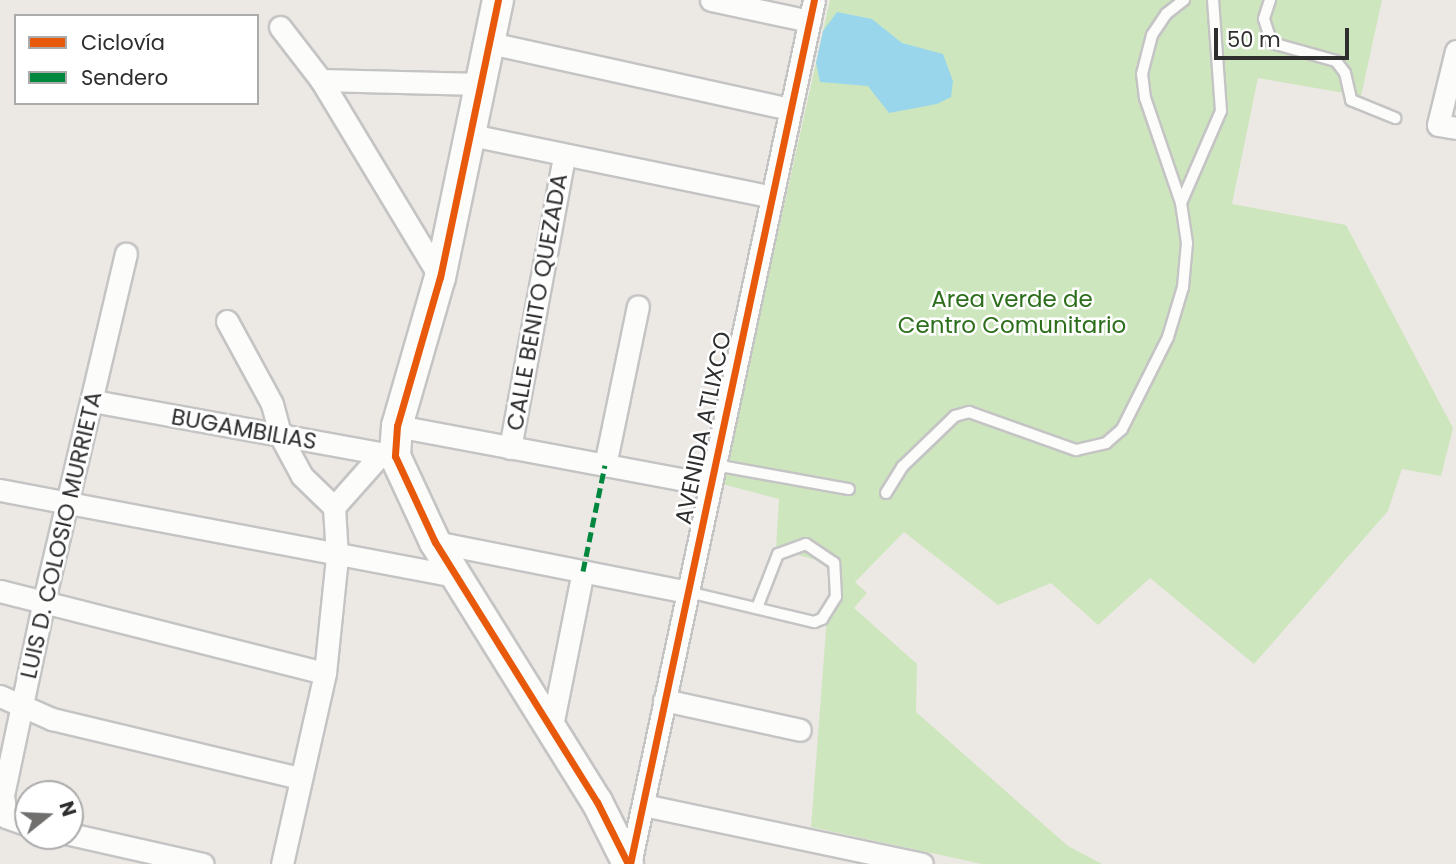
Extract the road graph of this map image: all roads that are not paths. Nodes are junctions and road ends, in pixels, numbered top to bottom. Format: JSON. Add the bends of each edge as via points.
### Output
{"nodes":[{"id":1,"x":498,"y":0,"type":"edge"},
{"id":2,"x":711,"y":0,"type":"edge"},
{"id":3,"x":1184,"y":0,"type":"edge"},
{"id":4,"x":1213,"y":0,"type":"edge"},
{"id":5,"x":1270,"y":0,"type":"edge"},
{"id":6,"x":812,"y":10,"type":"edge"},
{"id":7,"x":280,"y":27,"type":"dead end"},
{"id":8,"x":490,"y":43,"type":"junction"},
{"id":9,"x":1456,"y":51,"type":"edge"},
{"id":10,"x":321,"y":80,"type":"junction"},
{"id":11,"x":480,"y":84,"type":"junction"},
{"id":12,"x":791,"y":109,"type":"junction"},
{"id":13,"x":1395,"y":118,"type":"dead end"},
{"id":14,"x":1447,"y":127,"type":"edge"},
{"id":15,"x":471,"y":135,"type":"junction"},
{"id":16,"x":564,"y":157,"type":"junction"},
{"id":17,"x":772,"y":197,"type":"junction"},
{"id":18,"x":1181,"y":203,"type":"junction"},
{"id":19,"x":126,"y":254,"type":"dead end"},
{"id":20,"x":440,"y":277,"type":"junction"},
{"id":21,"x":638,"y":306,"type":"dead end"},
{"id":22,"x":227,"y":321,"type":"dead end"},
{"id":23,"x":93,"y":401,"type":"junction"},
{"id":24,"x":397,"y":426,"type":"junction"},
{"id":25,"x":281,"y":437,"type":"junction"},
{"id":26,"x":510,"y":447,"type":"junction"},
{"id":27,"x":388,"y":455,"type":"junction"},
{"id":28,"x":605,"y":465,"type":"junction"},
{"id":29,"x":713,"y":475,"type":"junction"},
{"id":30,"x":849,"y":489,"type":"dead end"},
{"id":31,"x":0,"y":490,"type":"edge"},
{"id":32,"x":886,"y":493,"type":"dead end"},
{"id":33,"x":66,"y":503,"type":"junction"},
{"id":34,"x":334,"y":507,"type":"junction"},
{"id":35,"x":435,"y":542,"type":"junction"},
{"id":36,"x":337,"y":556,"type":"junction"},
{"id":37,"x":583,"y":571,"type":"junction"},
{"id":38,"x":459,"y":577,"type":"junction"},
{"id":39,"x":0,"y":591,"type":"edge"},
{"id":40,"x":688,"y":592,"type":"junction"},
{"id":41,"x":44,"y":600,"type":"junction"},
{"id":42,"x":757,"y":608,"type":"junction"},
{"id":43,"x":325,"y":673,"type":"junction"},
{"id":44,"x":0,"y":696,"type":"edge"},
{"id":45,"x":664,"y":700,"type":"junction"},
{"id":46,"x":22,"y":705,"type":"junction"},
{"id":47,"x":552,"y":726,"type":"junction"},
{"id":48,"x":800,"y":730,"type":"dead end"},
{"id":49,"x":300,"y":779,"type":"junction"},
{"id":50,"x":3,"y":802,"type":"edge"},
{"id":51,"x":643,"y":804,"type":"junction"},
{"id":52,"x":84,"y":837,"type":"edge"},
{"id":53,"x":203,"y":864,"type":"edge"},
{"id":54,"x":282,"y":864,"type":"edge"},
{"id":55,"x":629,"y":864,"type":"edge"},
{"id":56,"x":922,"y":864,"type":"edge"}],
"edges":[{"from":1,"to":8,"type":"street"},
{"from":2,"to":6,"type":"street"},
{"from":3,"to":18,"type":"lane","via":[[1152,35],[1142,74],[1145,99]]},
{"from":4,"to":18,"type":"lane","via":[[1221,111]]},
{"from":5,"to":13,"type":"lane","via":[[1264,19],[1272,43],[1336,61],[1345,73],[1351,100]]},
{"from":6,"to":12,"type":"street","name":"AVENIDA ATLIXCO"},
{"from":7,"to":10,"type":"street"},
{"from":8,"to":11,"type":"street"},
{"from":8,"to":12,"type":"street"},
{"from":9,"to":14,"type":"street"},
{"from":10,"to":11,"type":"street"},
{"from":10,"to":20,"type":"street"},
{"from":11,"to":15,"type":"street"},
{"from":12,"to":17,"type":"street","name":"AVENIDA ATLIXCO"},
{"from":15,"to":16,"type":"street"},
{"from":15,"to":20,"type":"street"},
{"from":16,"to":17,"type":"street"},
{"from":16,"to":26,"type":"street","name":"CALLE BENITO QUEZADA"},
{"from":17,"to":29,"type":"street","name":"AVENIDA ATLIXCO"},
{"from":18,"to":32,"type":"lane","via":[[1187,243],[1183,287],[1168,337],[1122,429],[1106,443],[1076,450],[969,412],[955,416],[902,467]]},
{"from":19,"to":23,"type":"street","name":"LUIS D. COLOSIO MURRIETA"},
{"from":20,"to":24,"type":"street"},
{"from":21,"to":28,"type":"street"},
{"from":22,"to":25,"type":"street","via":[[272,404]]},
{"from":23,"to":25,"type":"street","name":"BUGAMBILIAS"},
{"from":23,"to":33,"type":"street","name":"LUIS D. COLOSIO MURRIETA"},
{"from":24,"to":26,"type":"street"},
{"from":24,"to":27,"type":"street"},
{"from":25,"to":27,"type":"street","name":"BUGAMBILIAS"},
{"from":25,"to":34,"type":"street","via":[[302,476]]},
{"from":26,"to":28,"type":"street"},
{"from":27,"to":34,"type":"street"},
{"from":27,"to":35,"type":"street"},
{"from":28,"to":29,"type":"street"},
{"from":29,"to":30,"type":"lane"},
{"from":29,"to":40,"type":"street","name":"AVENIDA ATLIXCO"},
{"from":31,"to":33,"type":"street"},
{"from":33,"to":36,"type":"street"},
{"from":33,"to":41,"type":"street","name":"LUIS D. COLOSIO MURRIETA"},
{"from":34,"to":36,"type":"street"},
{"from":35,"to":37,"type":"street"},
{"from":35,"to":38,"type":"street"},
{"from":36,"to":38,"type":"street"},
{"from":36,"to":43,"type":"street"},
{"from":37,"to":40,"type":"street"},
{"from":37,"to":47,"type":"street"},
{"from":38,"to":47,"type":"street"},
{"from":39,"to":41,"type":"street"},
{"from":40,"to":42,"type":"lane"},
{"from":40,"to":45,"type":"street","name":"AVENIDA ATLIXCO"},
{"from":41,"to":43,"type":"street"},
{"from":41,"to":46,"type":"street","name":"LUIS D. COLOSIO MURRIETA"},
{"from":42,"to":42,"type":"lane","via":[[814,622],[822,618],[836,597],[834,563],[806,544],[778,554]]},
{"from":43,"to":49,"type":"street"},
{"from":44,"to":46,"type":"street"},
{"from":45,"to":48,"type":"street"},
{"from":45,"to":51,"type":"street","name":"AVENIDA ATLIXCO"},
{"from":46,"to":49,"type":"street","via":[[52,719]]},
{"from":46,"to":50,"type":"street","name":"LUIS D. COLOSIO MURRIETA"},
{"from":47,"to":55,"type":"street"},
{"from":49,"to":54,"type":"street"},
{"from":51,"to":55,"type":"street","name":"AVENIDA ATLIXCO"},
{"from":51,"to":56,"type":"street"},
{"from":52,"to":53,"type":"street"}]}
